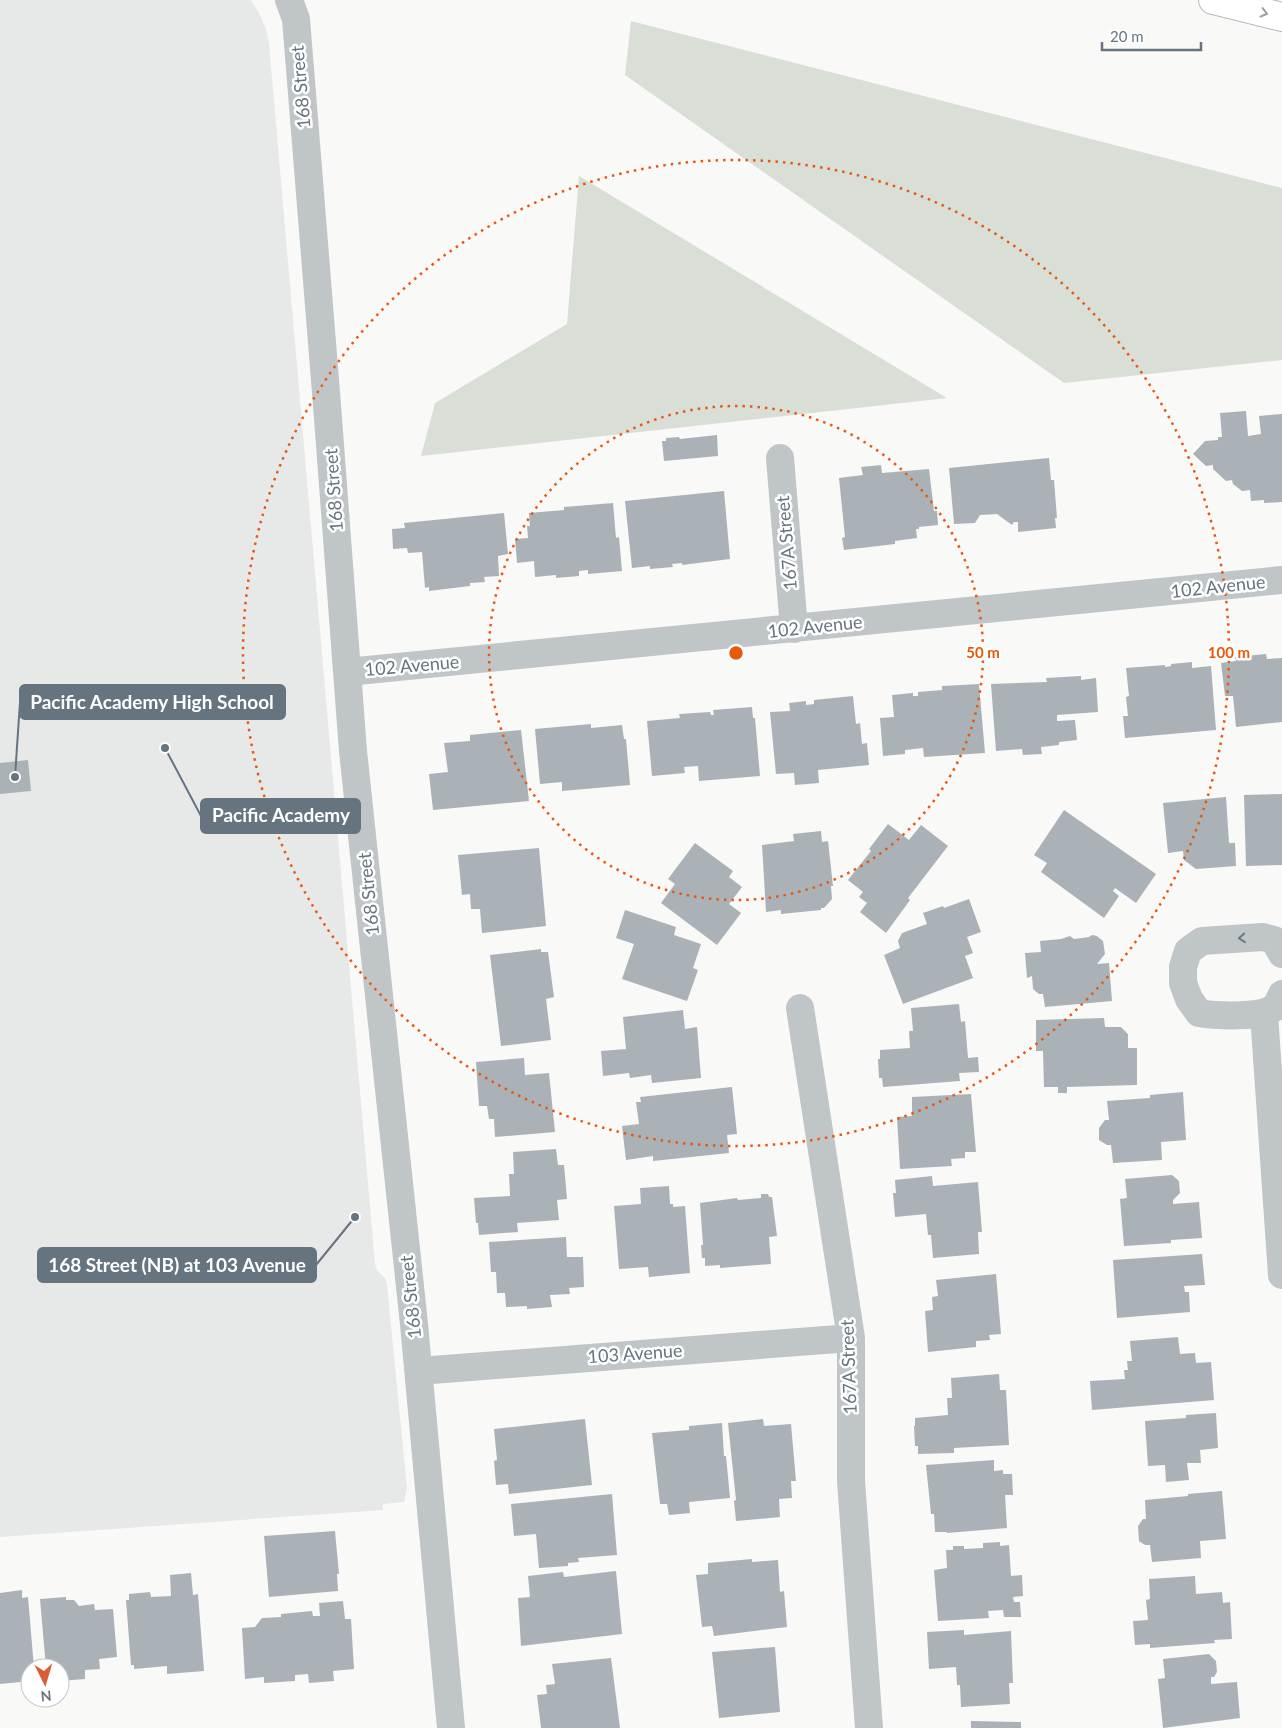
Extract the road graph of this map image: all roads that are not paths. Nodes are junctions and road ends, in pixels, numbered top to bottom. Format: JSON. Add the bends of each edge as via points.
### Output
{"nodes":[{"id":1,"x":289,"y":0,"type":"edge"},
{"id":2,"x":1213,"y":0,"type":"edge"},
{"id":3,"x":1282,"y":17,"type":"edge"},
{"id":4,"x":780,"y":458,"type":"dead end"},
{"id":5,"x":1282,"y":580,"type":"edge"},
{"id":6,"x":794,"y":629,"type":"junction"},
{"id":7,"x":347,"y":672,"type":"junction"},
{"id":8,"x":1282,"y":954,"type":"edge"},
{"id":9,"x":1273,"y":1004,"type":"edge"},
{"id":10,"x":800,"y":1008,"type":"dead end"},
{"id":11,"x":1282,"y":1275,"type":"edge"},
{"id":12,"x":851,"y":1338,"type":"junction"},
{"id":13,"x":419,"y":1371,"type":"junction"},
{"id":14,"x":452,"y":1728,"type":"edge"},
{"id":15,"x":869,"y":1728,"type":"edge"}],
"edges":[{"from":1,"to":7,"type":"street","name":"168 Street","via":[[296,19]]},
{"from":2,"to":3,"type":"highway","one_way":true},
{"from":4,"to":6,"type":"street","name":"167A Street"},
{"from":5,"to":6,"type":"street","name":"102 Avenue"},
{"from":6,"to":7,"type":"street","name":"102 Avenue"},
{"from":7,"to":13,"type":"street","name":"168 Street"},
{"from":8,"to":9,"type":"street","one_way":true,"via":[[1274,940],[1263,936],[1202,941],[1188,951],[1183,967],[1183,983],[1199,1013],[1214,1016]]},
{"from":9,"to":11,"type":"street"},
{"from":10,"to":12,"type":"street","name":"167A Street"},
{"from":12,"to":13,"type":"street","name":"103 Avenue"},
{"from":12,"to":15,"type":"street","name":"167A Street","via":[[851,1481]]},
{"from":13,"to":14,"type":"street","name":"168 Street"}]}
